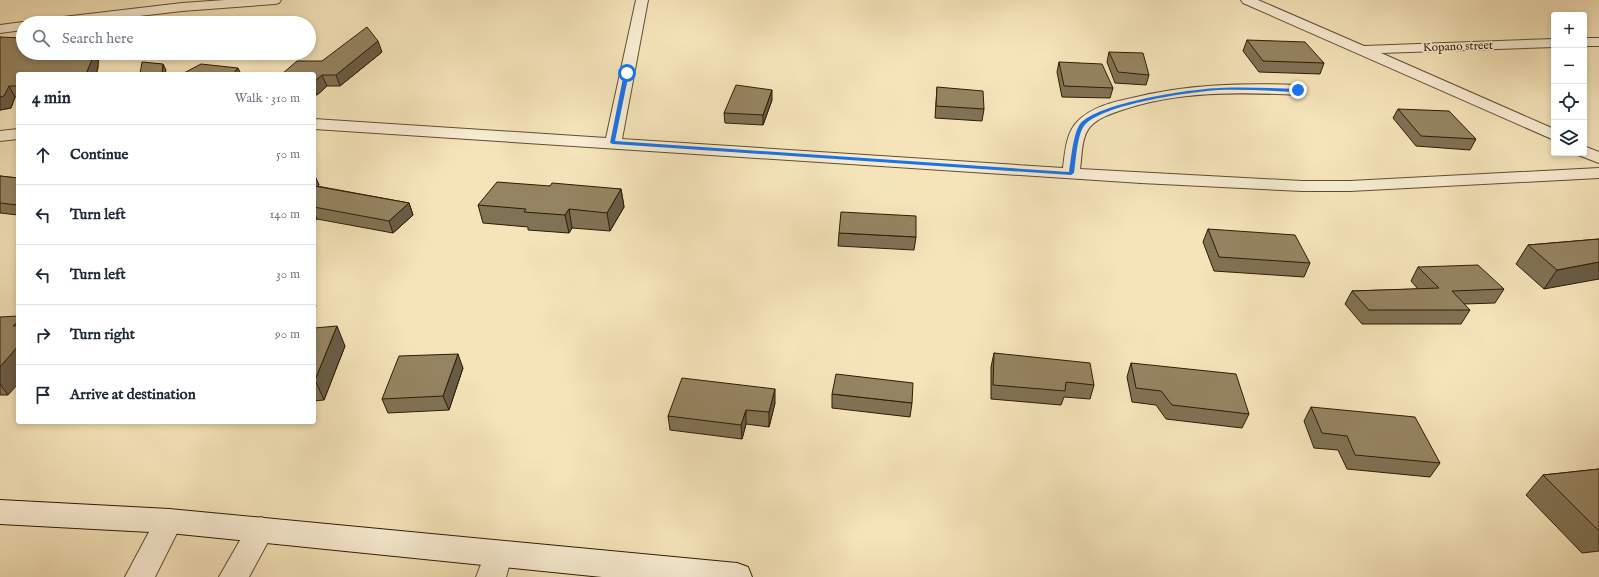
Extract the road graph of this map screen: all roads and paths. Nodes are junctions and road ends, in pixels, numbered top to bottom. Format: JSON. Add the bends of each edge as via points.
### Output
{"nodes":[{"id":1,"x":275,"y":0,"type":"edge"},
{"id":2,"x":642,"y":0,"type":"edge"},
{"id":3,"x":1247,"y":0,"type":"edge"},
{"id":4,"x":106,"y":16,"type":"edge"},
{"id":5,"x":16,"y":27,"type":"edge"},
{"id":6,"x":0,"y":29,"type":"edge"},
{"id":7,"x":1587,"y":42,"type":"edge"},
{"id":8,"x":1599,"y":42,"type":"edge"},
{"id":9,"x":1551,"y":43,"type":"edge"},
{"id":10,"x":1361,"y":49,"type":"junction"},
{"id":11,"x":1298,"y":90,"type":"dead end"},
{"id":12,"x":316,"y":124,"type":"edge"},
{"id":13,"x":16,"y":134,"type":"edge"},
{"id":14,"x":1551,"y":134,"type":"edge"},
{"id":15,"x":0,"y":136,"type":"edge"},
{"id":16,"x":613,"y":143,"type":"junction"},
{"id":17,"x":1587,"y":152,"type":"edge"},
{"id":18,"x":1599,"y":158,"type":"edge"},
{"id":19,"x":1599,"y":172,"type":"edge"},
{"id":20,"x":1071,"y":173,"type":"junction"},
{"id":21,"x":0,"y":512,"type":"edge"},
{"id":22,"x":169,"y":520,"type":"junction"},
{"id":23,"x":261,"y":529,"type":"junction"},
{"id":24,"x":495,"y":565,"type":"edge"},
{"id":25,"x":723,"y":576,"type":"edge"},
{"id":26,"x":140,"y":577,"type":"edge"},
{"id":27,"x":234,"y":577,"type":"edge"}],
"edges":[{"from":1,"to":4,"type":"street"},
{"from":2,"to":16,"type":"street"},
{"from":3,"to":10,"type":"street"},
{"from":5,"to":6,"type":"street"},
{"from":7,"to":8,"type":"street"},
{"from":9,"to":10,"type":"street","name":"Kopano street"},
{"from":10,"to":14,"type":"street"},
{"from":11,"to":20,"type":"street","via":[[1219,89],[1188,92],[1115,107],[1091,117],[1082,126]]},
{"from":12,"to":16,"type":"street"},
{"from":13,"to":15,"type":"street"},
{"from":16,"to":20,"type":"street"},
{"from":17,"to":18,"type":"street"},
{"from":19,"to":20,"type":"street","via":[[1310,186]]},
{"from":21,"to":22,"type":"street"},
{"from":22,"to":23,"type":"street"},
{"from":22,"to":26,"type":"street"},
{"from":23,"to":24,"type":"street"},
{"from":23,"to":27,"type":"street"},
{"from":24,"to":25,"type":"street"}]}
